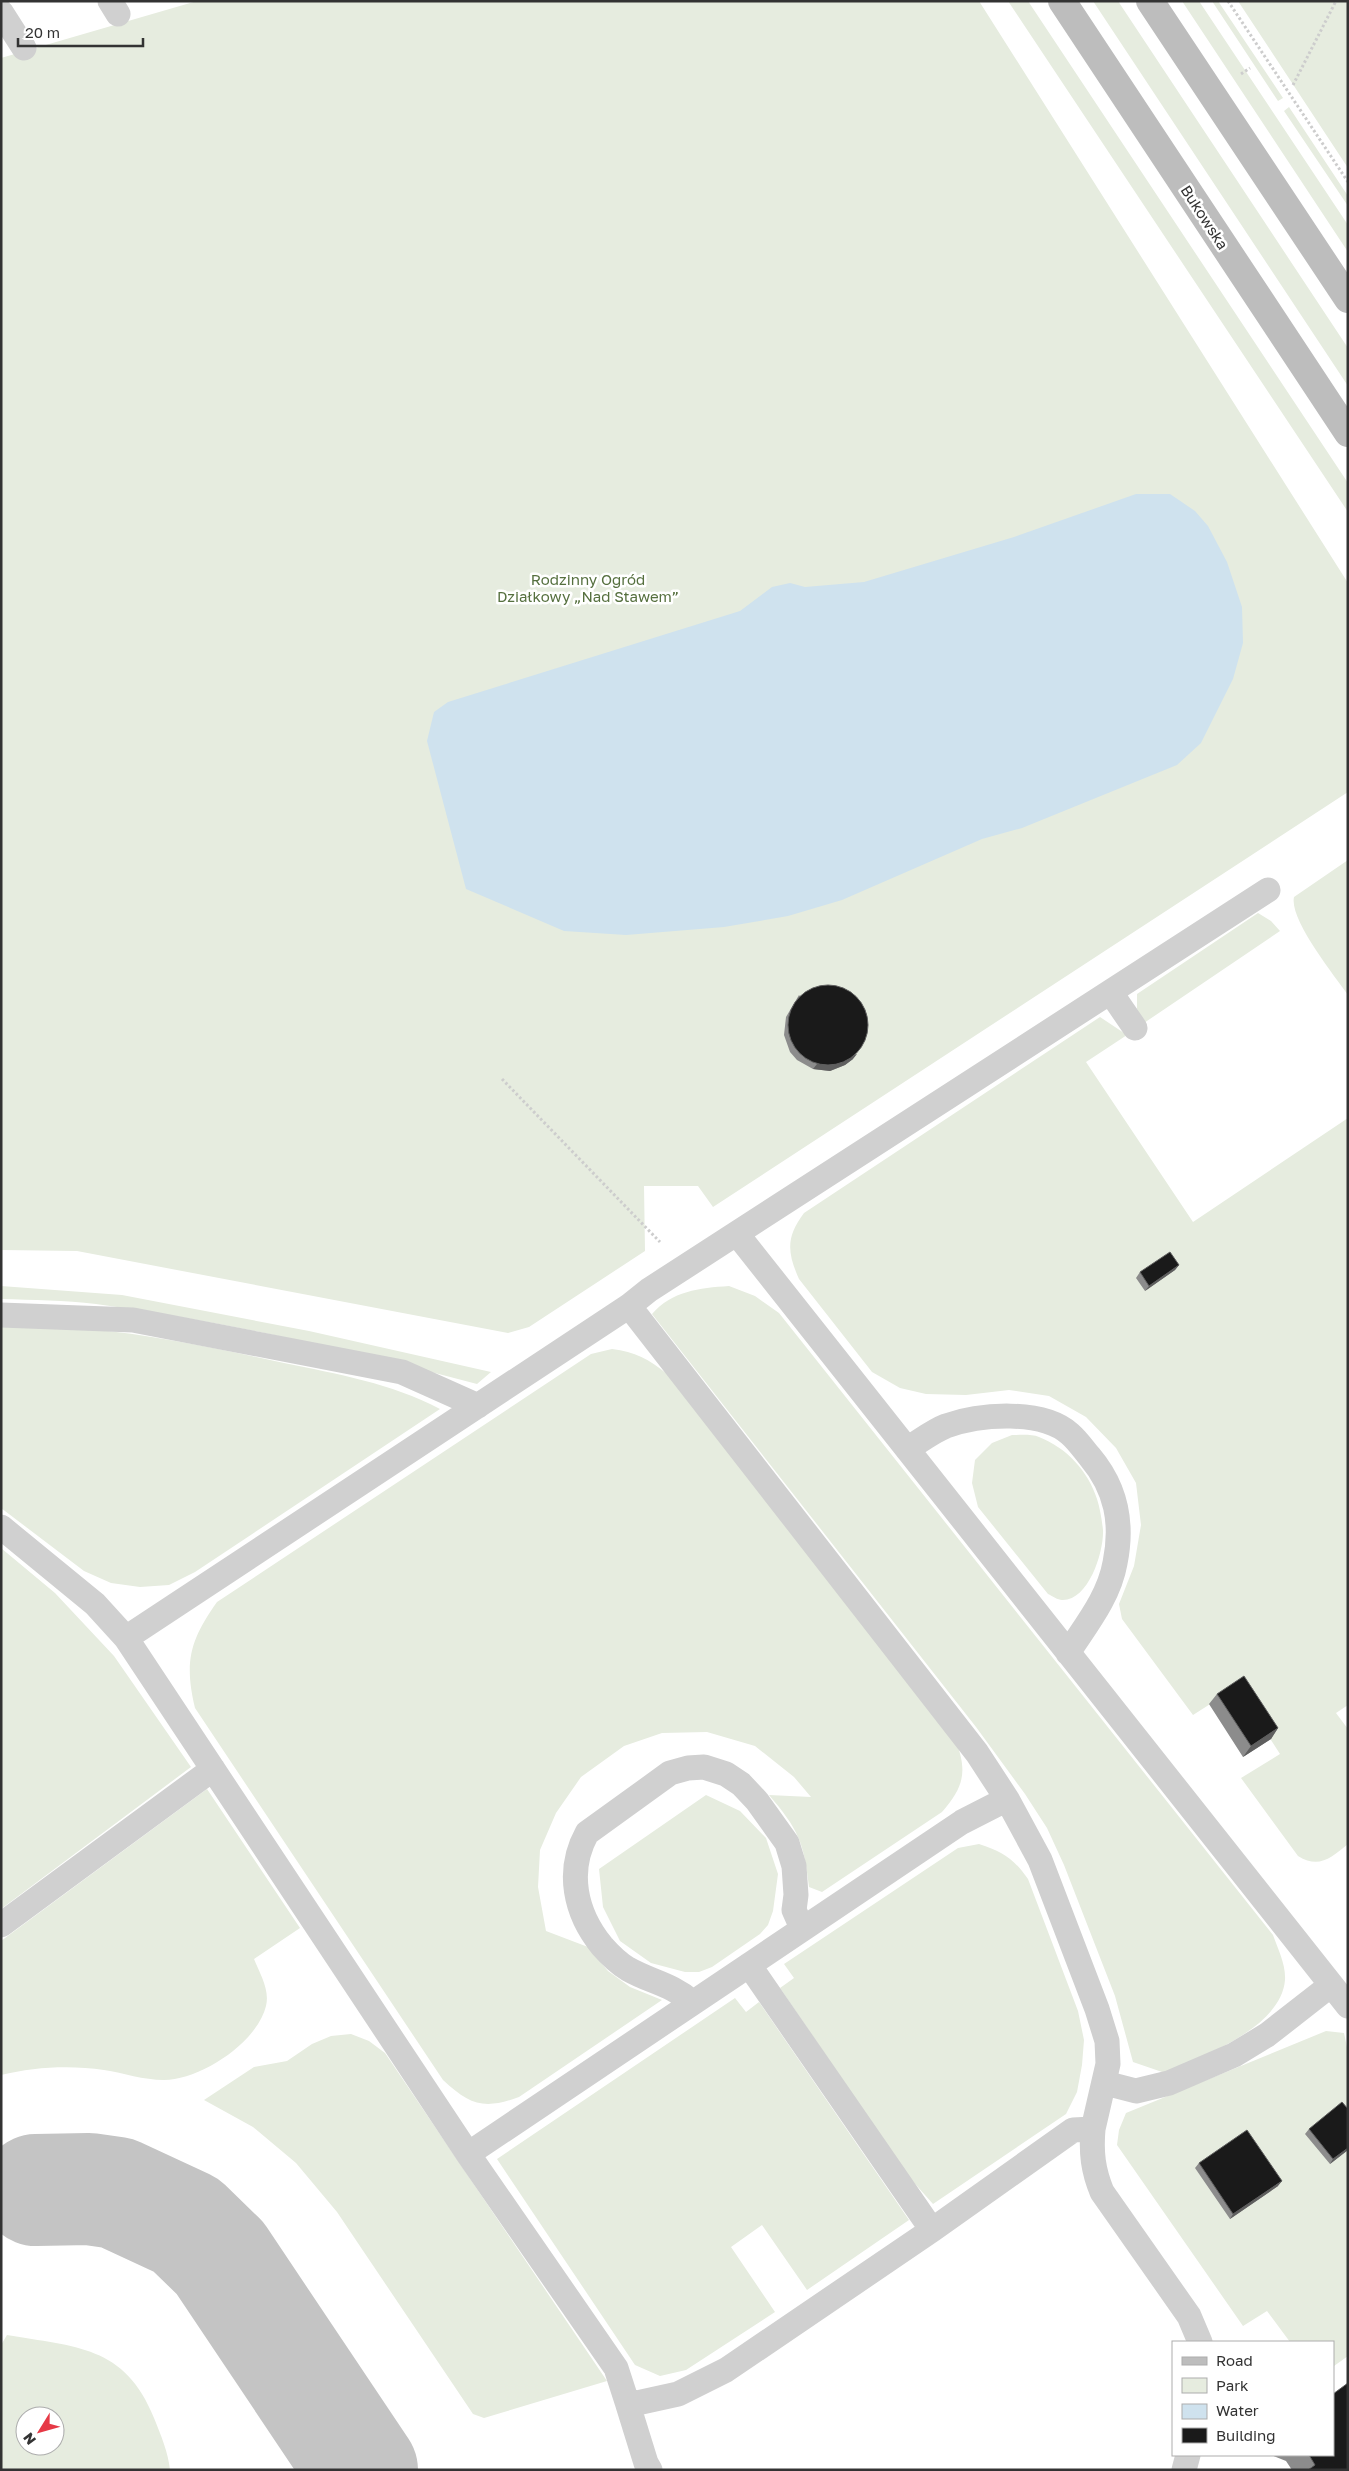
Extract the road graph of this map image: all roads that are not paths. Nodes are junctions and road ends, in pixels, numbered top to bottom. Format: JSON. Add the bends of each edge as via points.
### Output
{"nodes":[{"id":1,"x":1062,"y":1,"type":"edge"},
{"id":2,"x":1150,"y":1,"type":"edge"},
{"id":3,"x":1,"y":12,"type":"edge"},
{"id":4,"x":24,"y":48,"type":"dead end"},
{"id":5,"x":1348,"y":299,"type":"edge"},
{"id":6,"x":1348,"y":433,"type":"edge"},
{"id":7,"x":1268,"y":890,"type":"dead end"},
{"id":8,"x":1111,"y":993,"type":"junction"},
{"id":9,"x":1136,"y":1028,"type":"dead end"},
{"id":10,"x":737,"y":1234,"type":"junction"},
{"id":11,"x":629,"y":1306,"type":"junction"},
{"id":12,"x":1,"y":1315,"type":"edge"},
{"id":13,"x":478,"y":1406,"type":"junction"},
{"id":14,"x":907,"y":1449,"type":"junction"},
{"id":15,"x":1,"y":1527,"type":"edge"},
{"id":16,"x":126,"y":1638,"type":"junction"},
{"id":17,"x":1068,"y":1653,"type":"junction"},
{"id":18,"x":213,"y":1769,"type":"junction"},
{"id":19,"x":1007,"y":1799,"type":"junction"},
{"id":20,"x":1,"y":1925,"type":"edge"},
{"id":21,"x":802,"y":1928,"type":"junction"},
{"id":22,"x":749,"y":1965,"type":"junction"},
{"id":23,"x":1331,"y":1985,"type":"junction"},
{"id":24,"x":692,"y":2002,"type":"junction"},
{"id":25,"x":1348,"y":2006,"type":"edge"},
{"id":26,"x":1106,"y":2083,"type":"junction"},
{"id":27,"x":1093,"y":2129,"type":"junction"},
{"id":28,"x":468,"y":2154,"type":"junction"},
{"id":29,"x":932,"y":2230,"type":"junction"},
{"id":30,"x":1200,"y":2341,"type":"edge"},
{"id":31,"x":628,"y":2405,"type":"junction"},
{"id":32,"x":1188,"y":2456,"type":"edge"},
{"id":33,"x":650,"y":2470,"type":"edge"},
{"id":34,"x":1184,"y":2470,"type":"edge"}],
"edges":[{"from":1,"to":6,"type":"main road","name":"Bukowska"},
{"from":2,"to":5,"type":"main road"},
{"from":3,"to":4,"type":"lane"},
{"from":7,"to":8,"type":"lane"},
{"from":8,"to":9,"type":"lane"},
{"from":8,"to":10,"type":"lane"},
{"from":10,"to":11,"type":"lane"},
{"from":10,"to":14,"type":"lane"},
{"from":11,"to":13,"type":"lane"},
{"from":11,"to":19,"type":"lane","via":[[978,1753]]},
{"from":12,"to":13,"type":"lane","via":[[133,1320],[402,1372]]},
{"from":13,"to":16,"type":"lane"},
{"from":14,"to":17,"type":"lane"},
{"from":14,"to":17,"type":"lane","via":[[945,1426],[992,1417],[1020,1417],[1045,1421],[1070,1434],[1098,1466],[1114,1497],[1119,1538],[1115,1566],[1105,1596]]},
{"from":15,"to":16,"type":"lane","via":[[95,1604]]},
{"from":16,"to":18,"type":"lane"},
{"from":17,"to":23,"type":"lane"},
{"from":18,"to":20,"type":"lane"},
{"from":18,"to":28,"type":"lane"},
{"from":19,"to":21,"type":"lane","via":[[962,1822]]},
{"from":19,"to":26,"type":"lane","via":[[1040,1860],[1097,2009],[1107,2041]]},
{"from":21,"to":22,"type":"lane"},
{"from":21,"to":24,"type":"lane","via":[[794,1910],[794,1866],[787,1843],[757,1801],[726,1774],[704,1767],[670,1773],[587,1833],[575,1863],[575,1885],[581,1913],[592,1934],[609,1954],[626,1968],[679,1990]]},
{"from":22,"to":24,"type":"lane"},
{"from":22,"to":29,"type":"lane"},
{"from":23,"to":25,"type":"lane"},
{"from":23,"to":26,"type":"lane","via":[[1267,2035],[1218,2062],[1169,2083],[1136,2091]]},
{"from":24,"to":28,"type":"lane"},
{"from":26,"to":27,"type":"lane"},
{"from":27,"to":29,"type":"lane","via":[[1073,2130]]},
{"from":27,"to":30,"type":"lane","via":[[1091,2157],[1102,2192],[1189,2316]]},
{"from":28,"to":31,"type":"lane","via":[[616,2368]]},
{"from":29,"to":31,"type":"lane","via":[[726,2370],[678,2394]]},
{"from":31,"to":33,"type":"lane"},
{"from":32,"to":34,"type":"lane"}]}
